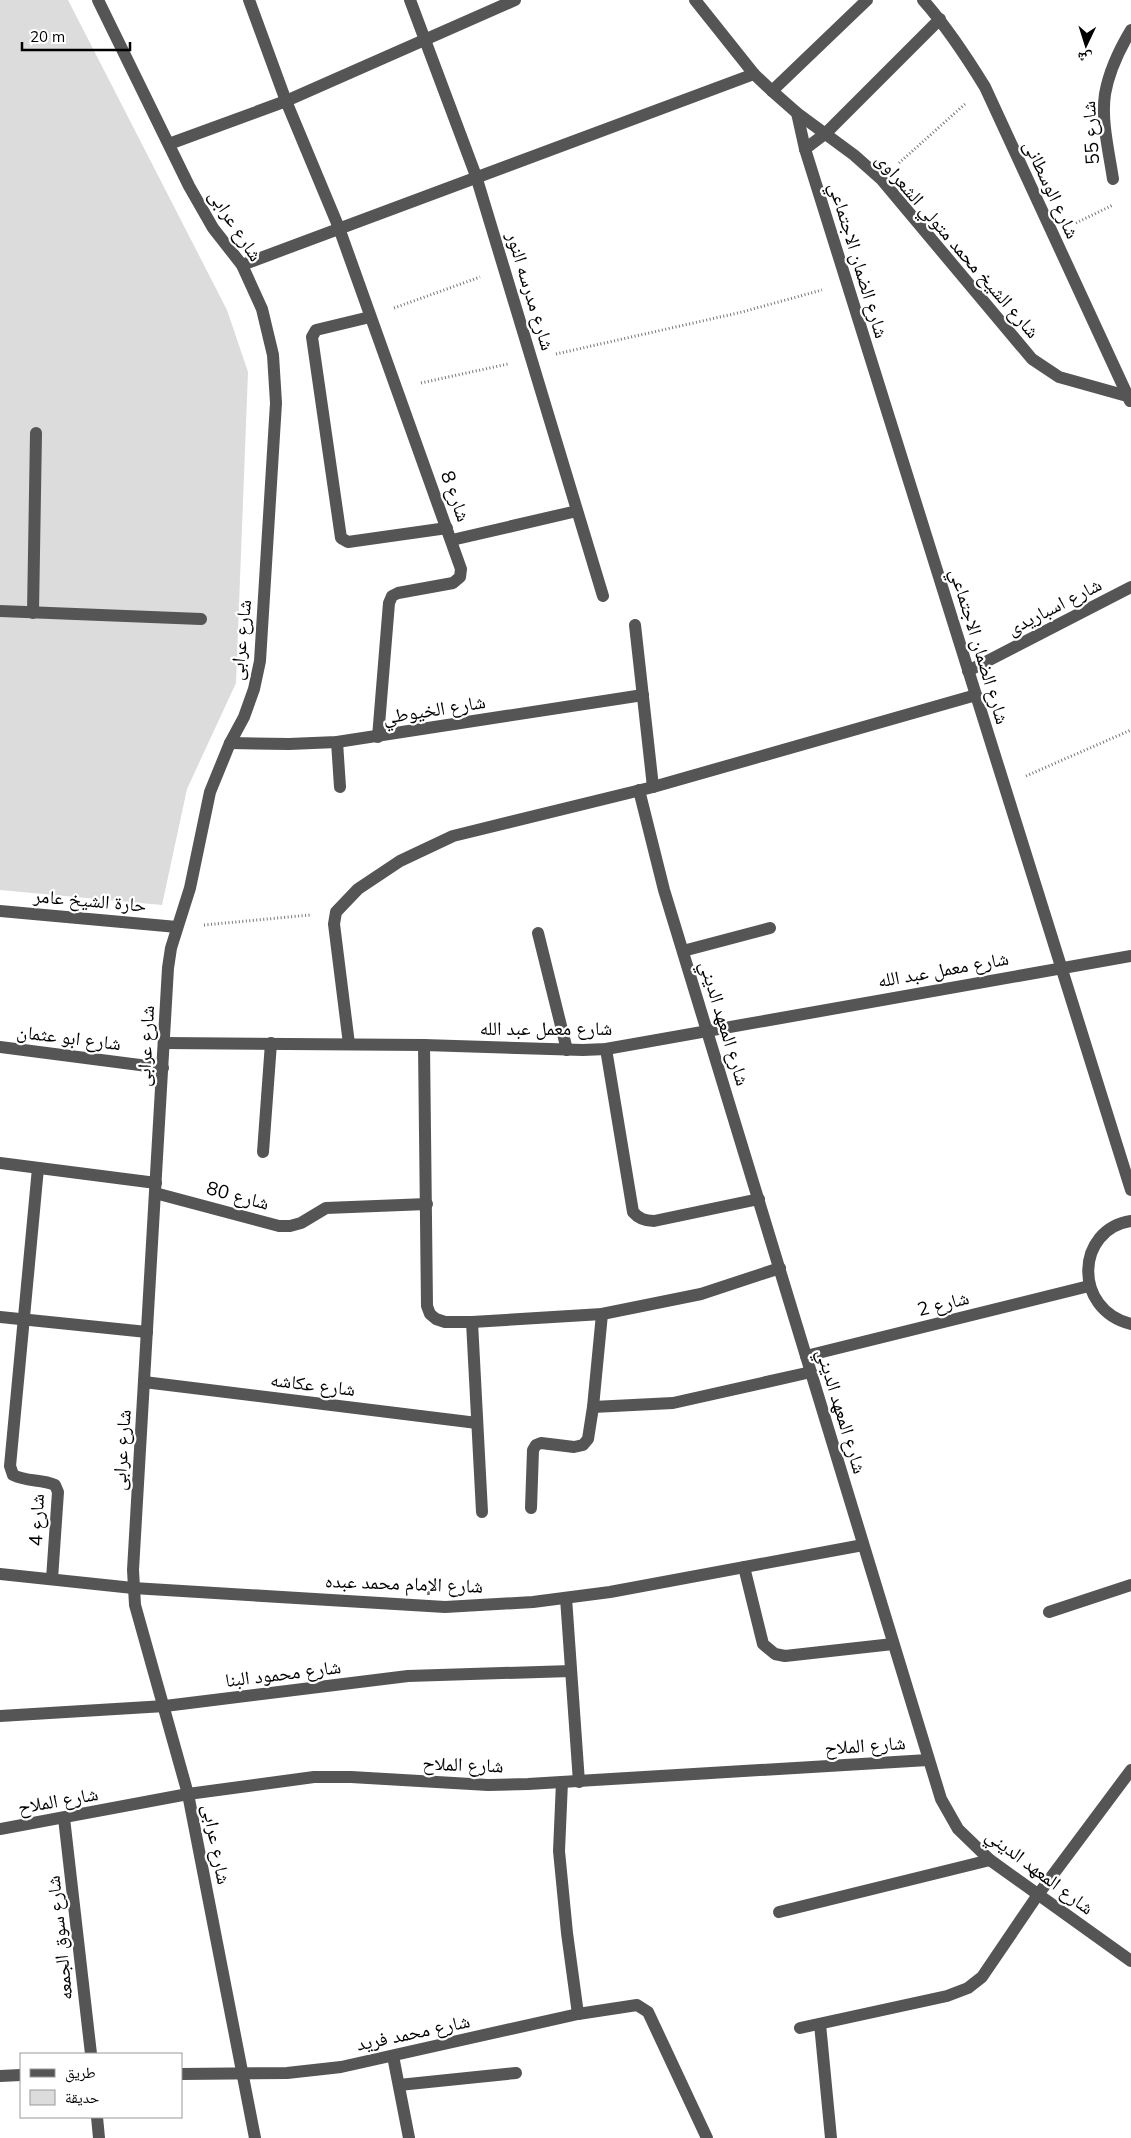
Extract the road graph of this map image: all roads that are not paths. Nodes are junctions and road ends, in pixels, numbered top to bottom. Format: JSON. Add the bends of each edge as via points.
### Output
{"nodes":[{"id":1,"x":98,"y":0,"type":"edge"},
{"id":2,"x":249,"y":0,"type":"edge"},
{"id":3,"x":410,"y":0,"type":"edge"},
{"id":4,"x":515,"y":0,"type":"edge"},
{"id":5,"x":695,"y":0,"type":"edge"},
{"id":6,"x":867,"y":0,"type":"edge"},
{"id":7,"x":923,"y":0,"type":"edge"},
{"id":8,"x":940,"y":19,"type":"junction"},
{"id":9,"x":1131,"y":30,"type":"edge"},
{"id":10,"x":426,"y":41,"type":"junction"},
{"id":11,"x":754,"y":74,"type":"junction"},
{"id":12,"x":772,"y":91,"type":"junction"},
{"id":13,"x":286,"y":101,"type":"junction"},
{"id":14,"x":796,"y":113,"type":"junction"},
{"id":15,"x":826,"y":133,"type":"junction"},
{"id":16,"x":169,"y":144,"type":"junction"},
{"id":17,"x":805,"y":149,"type":"junction"},
{"id":18,"x":476,"y":176,"type":"junction"},
{"id":19,"x":1113,"y":179,"type":"dead end"},
{"id":20,"x":339,"y":228,"type":"junction"},
{"id":21,"x":242,"y":265,"type":"junction"},
{"id":22,"x":370,"y":317,"type":"junction"},
{"id":23,"x":1129,"y":400,"type":"edge"},
{"id":24,"x":36,"y":433,"type":"dead end"},
{"id":25,"x":577,"y":511,"type":"junction"},
{"id":26,"x":447,"y":528,"type":"junction"},
{"id":27,"x":452,"y":540,"type":"junction"},
{"id":28,"x":1131,"y":588,"type":"edge"},
{"id":29,"x":603,"y":596,"type":"dead end"},
{"id":30,"x":0,"y":610,"type":"edge"},
{"id":31,"x":33,"y":613,"type":"junction"},
{"id":32,"x":201,"y":619,"type":"dead end"},
{"id":33,"x":635,"y":625,"type":"dead end"},
{"id":34,"x":968,"y":671,"type":"junction"},
{"id":35,"x":643,"y":695,"type":"junction"},
{"id":36,"x":976,"y":695,"type":"junction"},
{"id":37,"x":378,"y":737,"type":"junction"},
{"id":38,"x":337,"y":742,"type":"junction"},
{"id":39,"x":230,"y":743,"type":"junction"},
{"id":40,"x":653,"y":787,"type":"junction"},
{"id":41,"x":340,"y":788,"type":"dead end"},
{"id":42,"x":639,"y":790,"type":"junction"},
{"id":43,"x":0,"y":911,"type":"edge"},
{"id":44,"x":177,"y":927,"type":"junction"},
{"id":45,"x":770,"y":928,"type":"dead end"},
{"id":46,"x":538,"y":933,"type":"dead end"},
{"id":47,"x":683,"y":951,"type":"junction"},
{"id":48,"x":1131,"y":956,"type":"edge"},
{"id":49,"x":1061,"y":968,"type":"junction"},
{"id":50,"x":707,"y":1030,"type":"junction"},
{"id":51,"x":164,"y":1043,"type":"junction"},
{"id":52,"x":271,"y":1044,"type":"junction"},
{"id":53,"x":349,"y":1044,"type":"junction"},
{"id":54,"x":424,"y":1045,"type":"junction"},
{"id":55,"x":0,"y":1047,"type":"edge"},
{"id":56,"x":606,"y":1049,"type":"junction"},
{"id":57,"x":566,"y":1050,"type":"junction"},
{"id":58,"x":163,"y":1068,"type":"junction"},
{"id":59,"x":263,"y":1152,"type":"dead end"},
{"id":60,"x":0,"y":1163,"type":"edge"},
{"id":61,"x":38,"y":1168,"type":"junction"},
{"id":62,"x":1128,"y":1168,"type":"edge"},
{"id":63,"x":155,"y":1188,"type":"junction"},
{"id":64,"x":1131,"y":1190,"type":"edge"},
{"id":65,"x":759,"y":1199,"type":"junction"},
{"id":66,"x":427,"y":1204,"type":"junction"},
{"id":67,"x":1131,"y":1221,"type":"edge"},
{"id":68,"x":780,"y":1268,"type":"junction"},
{"id":69,"x":1089,"y":1286,"type":"junction"},
{"id":70,"x":602,"y":1314,"type":"junction"},
{"id":71,"x":0,"y":1317,"type":"edge"},
{"id":72,"x":25,"y":1319,"type":"junction"},
{"id":73,"x":472,"y":1322,"type":"junction"},
{"id":74,"x":1131,"y":1324,"type":"edge"},
{"id":75,"x":147,"y":1332,"type":"junction"},
{"id":76,"x":806,"y":1356,"type":"junction"},
{"id":77,"x":811,"y":1372,"type":"junction"},
{"id":78,"x":144,"y":1382,"type":"junction"},
{"id":79,"x":594,"y":1407,"type":"junction"},
{"id":80,"x":477,"y":1423,"type":"junction"},
{"id":81,"x":531,"y":1508,"type":"dead end"},
{"id":82,"x":482,"y":1512,"type":"dead end"},
{"id":83,"x":863,"y":1545,"type":"junction"},
{"id":84,"x":744,"y":1567,"type":"junction"},
{"id":85,"x":0,"y":1574,"type":"edge"},
{"id":86,"x":52,"y":1579,"type":"junction"},
{"id":87,"x":1131,"y":1586,"type":"edge"},
{"id":88,"x":133,"y":1588,"type":"junction"},
{"id":89,"x":566,"y":1598,"type":"junction"},
{"id":90,"x":1049,"y":1612,"type":"dead end"},
{"id":91,"x":893,"y":1644,"type":"junction"},
{"id":92,"x":571,"y":1671,"type":"junction"},
{"id":93,"x":165,"y":1706,"type":"junction"},
{"id":94,"x":0,"y":1716,"type":"edge"},
{"id":95,"x":928,"y":1760,"type":"junction"},
{"id":96,"x":1131,"y":1770,"type":"edge"},
{"id":97,"x":562,"y":1782,"type":"junction"},
{"id":98,"x":579,"y":1782,"type":"junction"},
{"id":99,"x":188,"y":1794,"type":"junction"},
{"id":100,"x":64,"y":1818,"type":"junction"},
{"id":101,"x":0,"y":1829,"type":"edge"},
{"id":102,"x":990,"y":1860,"type":"junction"},
{"id":103,"x":1038,"y":1896,"type":"junction"},
{"id":104,"x":779,"y":1912,"type":"dead end"},
{"id":105,"x":1131,"y":1961,"type":"edge"},
{"id":106,"x":578,"y":2014,"type":"junction"},
{"id":107,"x":820,"y":2024,"type":"junction"},
{"id":108,"x":800,"y":2028,"type":"dead end"},
{"id":109,"x":91,"y":2053,"type":"edge"},
{"id":110,"x":393,"y":2056,"type":"junction"},
{"id":111,"x":516,"y":2073,"type":"dead end"},
{"id":112,"x":182,"y":2074,"type":"edge"},
{"id":113,"x":242,"y":2074,"type":"junction"},
{"id":114,"x":20,"y":2075,"type":"edge"},
{"id":115,"x":0,"y":2076,"type":"edge"},
{"id":116,"x":399,"y":2085,"type":"junction"},
{"id":117,"x":97,"y":2118,"type":"edge"},
{"id":118,"x":99,"y":2138,"type":"edge"},
{"id":119,"x":255,"y":2138,"type":"edge"},
{"id":120,"x":410,"y":2138,"type":"edge"},
{"id":121,"x":707,"y":2138,"type":"edge"},
{"id":122,"x":831,"y":2138,"type":"edge"}],
"edges":[{"from":1,"to":16,"type":"street","name":"شارع عرابى"},
{"from":2,"to":13,"type":"street","name":"شارع 8"},
{"from":3,"to":10,"type":"street","name":"شارع مدرسه النور"},
{"from":4,"to":10,"type":"street"},
{"from":5,"to":11,"type":"street","name":"شارع الشيخ محمد متولي الشعراوى"},
{"from":6,"to":12,"type":"street"},
{"from":7,"to":8,"type":"street","name":"شارع الوسطانى"},
{"from":8,"to":15,"type":"street"},
{"from":8,"to":23,"type":"street","name":"شارع الوسطانى","via":[[984,87]]},
{"from":9,"to":19,"type":"street","name":"شارع 55","via":[[1116,55],[1105,95],[1106,134]]},
{"from":10,"to":13,"type":"street"},
{"from":10,"to":18,"type":"street","name":"شارع مدرسه النور"},
{"from":11,"to":12,"type":"street","name":"شارع الشيخ محمد متولي الشعراوى"},
{"from":11,"to":18,"type":"street"},
{"from":12,"to":14,"type":"street","name":"شارع الشيخ محمد متولي الشعراوى"},
{"from":13,"to":16,"type":"street"},
{"from":13,"to":20,"type":"street","name":"شارع 8"},
{"from":14,"to":15,"type":"street","name":"شارع الشيخ محمد متولي الشعراوى"},
{"from":14,"to":17,"type":"street","name":"شارع الضمان الاجتماعي"},
{"from":15,"to":17,"type":"street"},
{"from":15,"to":23,"type":"street","name":"شارع الشيخ محمد متولي الشعراوى","via":[[881,179],[1032,359],[1067,380]]},
{"from":16,"to":21,"type":"street","name":"شارع عرابى","via":[[213,228]]},
{"from":17,"to":34,"type":"street","name":"شارع الضمان الاجتماعي"},
{"from":18,"to":20,"type":"street"},
{"from":18,"to":25,"type":"street","name":"شارع مدرسه النور"},
{"from":20,"to":21,"type":"street"},
{"from":20,"to":22,"type":"street","name":"شارع 8"},
{"from":21,"to":39,"type":"street","name":"شارع عرابى","via":[[262,309],[273,355],[276,403],[260,661],[244,717]]},
{"from":22,"to":26,"type":"street","name":"شارع 8"},
{"from":22,"to":26,"type":"street","via":[[316,330],[312,336],[341,538],[348,542]]},
{"from":24,"to":31,"type":"street"},
{"from":25,"to":27,"type":"street"},
{"from":25,"to":29,"type":"street","name":"شارع مدرسه النور"},
{"from":26,"to":27,"type":"street","name":"شارع 8"},
{"from":27,"to":37,"type":"street","name":"شارع 8","via":[[461,569],[460,577],[453,583],[398,593],[389,603]]},
{"from":28,"to":34,"type":"street","name":"شارع اسباريدى"},
{"from":30,"to":31,"type":"street"},
{"from":31,"to":32,"type":"street"},
{"from":33,"to":35,"type":"street"},
{"from":34,"to":36,"type":"street","name":"شارع الضمان الاجتماعي"},
{"from":35,"to":37,"type":"street","name":"شارع الخيوطي"},
{"from":35,"to":40,"type":"street"},
{"from":36,"to":40,"type":"street"},
{"from":36,"to":49,"type":"street","name":"شارع الضمان الاجتماعي"},
{"from":37,"to":38,"type":"street","name":"شارع الخيوطي"},
{"from":38,"to":39,"type":"street","name":"شارع الخيوطي"},
{"from":38,"to":41,"type":"street"},
{"from":39,"to":44,"type":"street","name":"شارع عرابى","via":[[210,792],[190,888]]},
{"from":40,"to":42,"type":"street"},
{"from":42,"to":47,"type":"street","name":"شارع المعهد الديني"},
{"from":42,"to":53,"type":"street","via":[[454,836],[400,861],[358,890],[336,912],[334,924]]},
{"from":43,"to":44,"type":"street","name":"حارة الشيخ عامر"},
{"from":44,"to":51,"type":"street","name":"شارع عرابى","via":[[168,968]]},
{"from":45,"to":47,"type":"street"},
{"from":46,"to":57,"type":"street"},
{"from":47,"to":50,"type":"street","name":"شارع المعهد الديني"},
{"from":48,"to":49,"type":"street","name":"شارع معمل عبد الله"},
{"from":49,"to":50,"type":"street","name":"شارع معمل عبد الله"},
{"from":49,"to":62,"type":"street","name":"شارع الضمان الاجتماعي"},
{"from":50,"to":56,"type":"street","name":"شارع معمل عبد الله"},
{"from":50,"to":65,"type":"street","name":"شارع المعهد الديني"},
{"from":51,"to":52,"type":"street","name":"شارع معمل عبد الله"},
{"from":51,"to":58,"type":"street","name":"شارع عرابى"},
{"from":52,"to":53,"type":"street","name":"شارع معمل عبد الله"},
{"from":52,"to":59,"type":"street"},
{"from":53,"to":54,"type":"street","name":"شارع معمل عبد الله"},
{"from":54,"to":57,"type":"street","name":"شارع معمل عبد الله"},
{"from":54,"to":66,"type":"street"},
{"from":55,"to":58,"type":"street","name":"شارع ابو عثمان"},
{"from":56,"to":57,"type":"street","name":"شارع معمل عبد الله"},
{"from":56,"to":65,"type":"street","via":[[633,1212],[638,1217],[654,1221]]},
{"from":58,"to":63,"type":"street","name":"شارع عرابى"},
{"from":60,"to":61,"type":"street","name":"شارع 80"},
{"from":61,"to":63,"type":"street","name":"شارع 80"},
{"from":61,"to":72,"type":"street","name":"شارع 4"},
{"from":62,"to":64,"type":"street","name":"شارع الضمان الاجتماعي"},
{"from":63,"to":66,"type":"street","name":"شارع 80","via":[[279,1226],[301,1223],[326,1208]]},
{"from":63,"to":75,"type":"street","name":"شارع عرابى"},
{"from":65,"to":68,"type":"street","name":"شارع المعهد الديني"},
{"from":66,"to":73,"type":"street","via":[[427,1306],[430,1314],[445,1322]]},
{"from":67,"to":69,"type":"street","via":[[1114,1227],[1095,1246],[1090,1259]]},
{"from":68,"to":70,"type":"street","via":[[701,1294]]},
{"from":68,"to":76,"type":"street","name":"شارع المعهد الديني"},
{"from":69,"to":74,"type":"street","via":[[1107,1314]]},
{"from":69,"to":76,"type":"street","name":"شارع 2"},
{"from":70,"to":73,"type":"street"},
{"from":70,"to":79,"type":"street"},
{"from":71,"to":72,"type":"street"},
{"from":72,"to":75,"type":"street"},
{"from":72,"to":86,"type":"street","name":"شارع 4","via":[[10,1466],[13,1475],[22,1480],[55,1485],[58,1492]]},
{"from":73,"to":80,"type":"street"},
{"from":75,"to":78,"type":"street","name":"شارع عرابى"},
{"from":76,"to":77,"type":"street","name":"شارع المعهد الديني"},
{"from":77,"to":79,"type":"street","via":[[673,1403]]},
{"from":77,"to":83,"type":"street","name":"شارع المعهد الديني"},
{"from":78,"to":80,"type":"street","name":"شارع عكاشه"},
{"from":78,"to":88,"type":"street","name":"شارع عرابى"},
{"from":79,"to":81,"type":"street","via":[[588,1439],[583,1445],[536,1445],[533,1450]]},
{"from":80,"to":82,"type":"street"},
{"from":83,"to":84,"type":"street","name":"شارع الإمام محمد عبده"},
{"from":83,"to":91,"type":"street","name":"شارع المعهد الديني"},
{"from":84,"to":89,"type":"street","name":"شارع الإمام محمد عبده"},
{"from":84,"to":91,"type":"street","via":[[763,1644],[775,1654],[785,1656]]},
{"from":85,"to":86,"type":"street","name":"شارع الإمام محمد عبده"},
{"from":86,"to":88,"type":"street","name":"شارع الإمام محمد عبده"},
{"from":87,"to":90,"type":"street"},
{"from":88,"to":89,"type":"street","name":"شارع الإمام محمد عبده","via":[[445,1607]]},
{"from":88,"to":93,"type":"street","name":"شارع عرابى","via":[[135,1605]]},
{"from":89,"to":92,"type":"street"},
{"from":91,"to":95,"type":"street","name":"شارع المعهد الديني"},
{"from":92,"to":93,"type":"street","name":"شارع محمود البنا","via":[[408,1676]]},
{"from":92,"to":98,"type":"street"},
{"from":93,"to":94,"type":"street","name":"شارع محمود البنا"},
{"from":93,"to":99,"type":"street","name":"شارع عرابى"},
{"from":95,"to":98,"type":"street","name":"شارع الملاح"},
{"from":95,"to":102,"type":"street","name":"شارع المعهد الديني","via":[[941,1799],[958,1829]]},
{"from":96,"to":103,"type":"street"},
{"from":97,"to":98,"type":"street","name":"شارع الملاح"},
{"from":97,"to":99,"type":"street","name":"شارع الملاح","via":[[488,1784],[314,1777]]},
{"from":97,"to":106,"type":"street","via":[[559,1851]]},
{"from":99,"to":100,"type":"street","name":"شارع الملاح"},
{"from":99,"to":113,"type":"street","name":"شارع عرابى"},
{"from":100,"to":101,"type":"street","name":"شارع الملاح"},
{"from":100,"to":109,"type":"street","name":"شارع سوق الجمعه"},
{"from":102,"to":103,"type":"street","name":"شارع المعهد الديني"},
{"from":102,"to":104,"type":"street"},
{"from":103,"to":105,"type":"street","name":"شارع المعهد الديني"},
{"from":103,"to":107,"type":"street","via":[[982,1977],[968,1988],[947,1996]]},
{"from":106,"to":110,"type":"street","name":"شارع محمد فريد"},
{"from":106,"to":121,"type":"street","name":"شارع محمد فريد","via":[[637,2005],[648,2012]]},
{"from":107,"to":108,"type":"street"},
{"from":107,"to":122,"type":"street"},
{"from":110,"to":113,"type":"street","name":"شارع محمد فريد","via":[[341,2067]]},
{"from":110,"to":116,"type":"street"},
{"from":111,"to":116,"type":"street"},
{"from":112,"to":113,"type":"street","name":"شارع محمد فريد"},
{"from":113,"to":119,"type":"street","name":"شارع عرابى"},
{"from":114,"to":115,"type":"street"},
{"from":116,"to":120,"type":"street"},
{"from":117,"to":118,"type":"street"}]}
